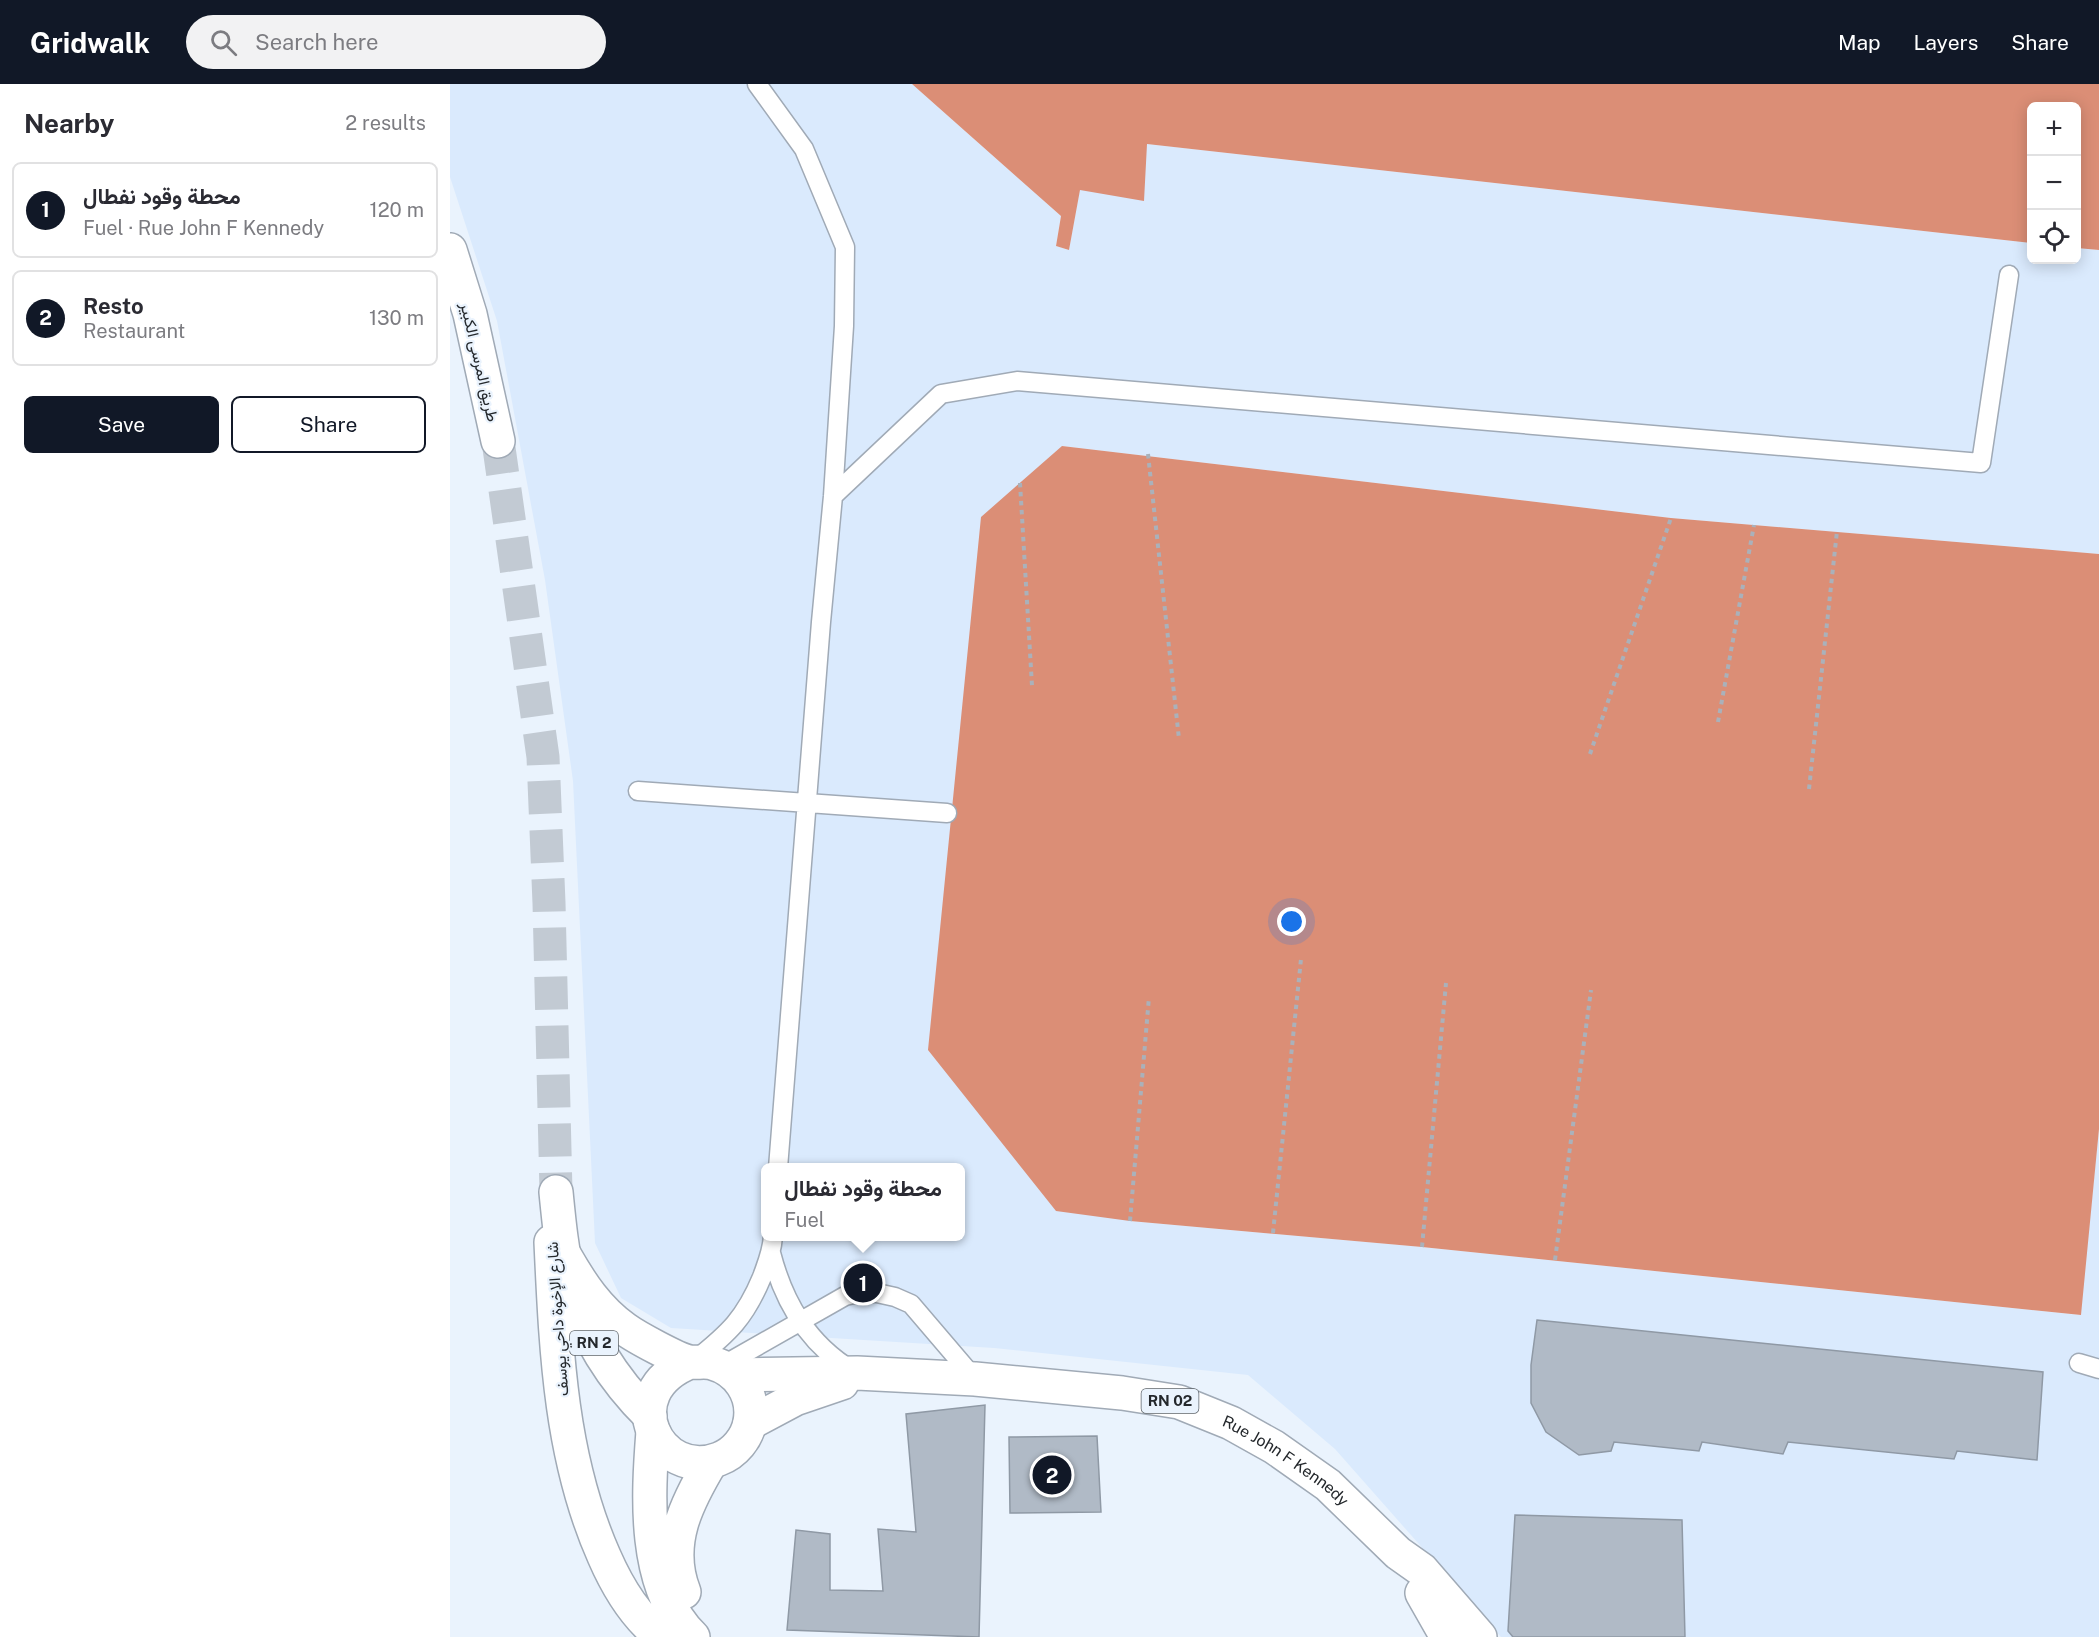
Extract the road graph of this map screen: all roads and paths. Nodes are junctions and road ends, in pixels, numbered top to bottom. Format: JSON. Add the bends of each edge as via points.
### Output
{"nodes":[{"id":1,"x":758,"y":84,"type":"edge"},
{"id":2,"x":450,"y":250,"type":"edge"},
{"id":3,"x":2008,"y":275,"type":"dead end"},
{"id":4,"x":498,"y":441,"type":"tunnel mouth"},
{"id":5,"x":1148,"y":454,"type":"dead end"},
{"id":6,"x":1020,"y":483,"type":"dead end"},
{"id":7,"x":833,"y":496,"type":"junction"},
{"id":8,"x":1671,"y":519,"type":"dead end"},
{"id":9,"x":1754,"y":525,"type":"dead end"},
{"id":10,"x":1836,"y":531,"type":"dead end"},
{"id":11,"x":1032,"y":686,"type":"dead end"},
{"id":12,"x":1718,"y":722,"type":"dead end"},
{"id":13,"x":1179,"y":739,"type":"dead end"},
{"id":14,"x":1590,"y":754,"type":"dead end"},
{"id":15,"x":1809,"y":789,"type":"dead end"},
{"id":16,"x":638,"y":791,"type":"dead end"},
{"id":17,"x":807,"y":804,"type":"junction"},
{"id":18,"x":947,"y":813,"type":"dead end"},
{"id":19,"x":1301,"y":959,"type":"dead end"},
{"id":20,"x":1446,"y":983,"type":"dead end"},
{"id":21,"x":1591,"y":990,"type":"dead end"},
{"id":22,"x":1149,"y":997,"type":"dead end"},
{"id":23,"x":778,"y":1163,"type":"edge"},
{"id":24,"x":1130,"y":1221,"type":"dead end"},
{"id":25,"x":1273,"y":1233,"type":"dead end"},
{"id":26,"x":772,"y":1245,"type":"edge"},
{"id":27,"x":1422,"y":1247,"type":"dead end"},
{"id":28,"x":565,"y":1256,"type":"junction"},
{"id":29,"x":1556,"y":1260,"type":"dead end"},
{"id":30,"x":799,"y":1321,"type":"junction"},
{"id":31,"x":2079,"y":1363,"type":"dead end"},
{"id":32,"x":710,"y":1366,"type":"junction"},
{"id":33,"x":2099,"y":1369,"type":"edge"},
{"id":34,"x":856,"y":1373,"type":"junction"},
{"id":35,"x":894,"y":1376,"type":"junction"},
{"id":36,"x":975,"y":1379,"type":"junction"},
{"id":37,"x":750,"y":1423,"type":"junction"},
{"id":38,"x":651,"y":1424,"type":"junction"},
{"id":39,"x":711,"y":1462,"type":"junction"},
{"id":40,"x":1398,"y":1553,"type":"junction"},
{"id":41,"x":662,"y":1637,"type":"edge"},
{"id":42,"x":693,"y":1637,"type":"edge"},
{"id":43,"x":711,"y":1637,"type":"edge"},
{"id":44,"x":1447,"y":1637,"type":"edge"},
{"id":45,"x":1480,"y":1637,"type":"edge"}],
"edges":[{"from":1,"to":7,"type":"lane","via":[[804,149],[845,247]]},
{"from":2,"to":4,"type":"main road","name":"طريق المرسى الكبير","via":[[470,314]]},
{"from":3,"to":7,"type":"lane","via":[[1981,463],[1017,381],[941,394]]},
{"from":5,"to":13,"type":"path"},
{"from":6,"to":11,"type":"path"},
{"from":7,"to":17,"type":"lane"},
{"from":8,"to":14,"type":"path"},
{"from":9,"to":12,"type":"path"},
{"from":10,"to":15,"type":"path"},
{"from":16,"to":17,"type":"lane"},
{"from":17,"to":18,"type":"lane"},
{"from":17,"to":23,"type":"lane"},
{"from":19,"to":25,"type":"path"},
{"from":20,"to":27,"type":"path"},
{"from":21,"to":29,"type":"path"},
{"from":22,"to":24,"type":"path"},
{"from":26,"to":30,"type":"lane","via":[[777,1277]]},
{"from":26,"to":32,"type":"lane","via":[[752,1300]]},
{"from":28,"to":32,"type":"main road","number":"RN 2","via":[[594,1302],[609,1316],[642,1339]]},
{"from":28,"to":38,"type":"main road","number":"RN 2","via":[[569,1283],[589,1332],[616,1378]]},
{"from":28,"to":41,"type":"main road","name":"شارع الإخوة داحي يوسف","number":"RN 2","via":[[556,1192],[551,1233],[558,1360],[562,1406],[581,1497],[614,1578],[633,1607]]},
{"from":30,"to":32,"type":"lane"},
{"from":30,"to":34,"type":"lane","via":[[831,1355]]},
{"from":30,"to":36,"type":"lane","via":[[845,1296],[877,1293],[895,1297],[910,1304]]},
{"from":31,"to":33,"type":"lane"},
{"from":32,"to":34,"type":"main road","name":"Rue John F Kennedy","number":"RN 02"},
{"from":32,"to":37,"type":"main road","via":[[743,1385],[749,1396]]},
{"from":32,"to":38,"type":"main road","via":[[666,1374],[650,1405]]},
{"from":34,"to":35,"type":"main road","name":"Rue John F Kennedy","number":"RN 02"},
{"from":35,"to":36,"type":"main road","name":"Rue John F Kennedy","number":"RN 02"},
{"from":35,"to":37,"type":"main road","name":"Rue John F Kennedy","number":"RN 02","via":[[819,1390]]},
{"from":36,"to":40,"type":"main road","name":"Rue John F Kennedy","number":"RN 02","via":[[1179,1402],[1231,1423],[1328,1485]]},
{"from":37,"to":39,"type":"main road","via":[[735,1449]]},
{"from":38,"to":39,"type":"main road","via":[[670,1453],[683,1460]]},
{"from":38,"to":42,"type":"main road","via":[[649,1496],[655,1556],[666,1596]]},
{"from":39,"to":43,"type":"main road","via":[[689,1499],[681,1522],[678,1563],[690,1607]]},
{"from":40,"to":44,"type":"main road","number":"RN 02"},
{"from":40,"to":45,"type":"main road","name":"Rue John F Kennedy","number":"RN 02","via":[[1422,1570]]}]}
